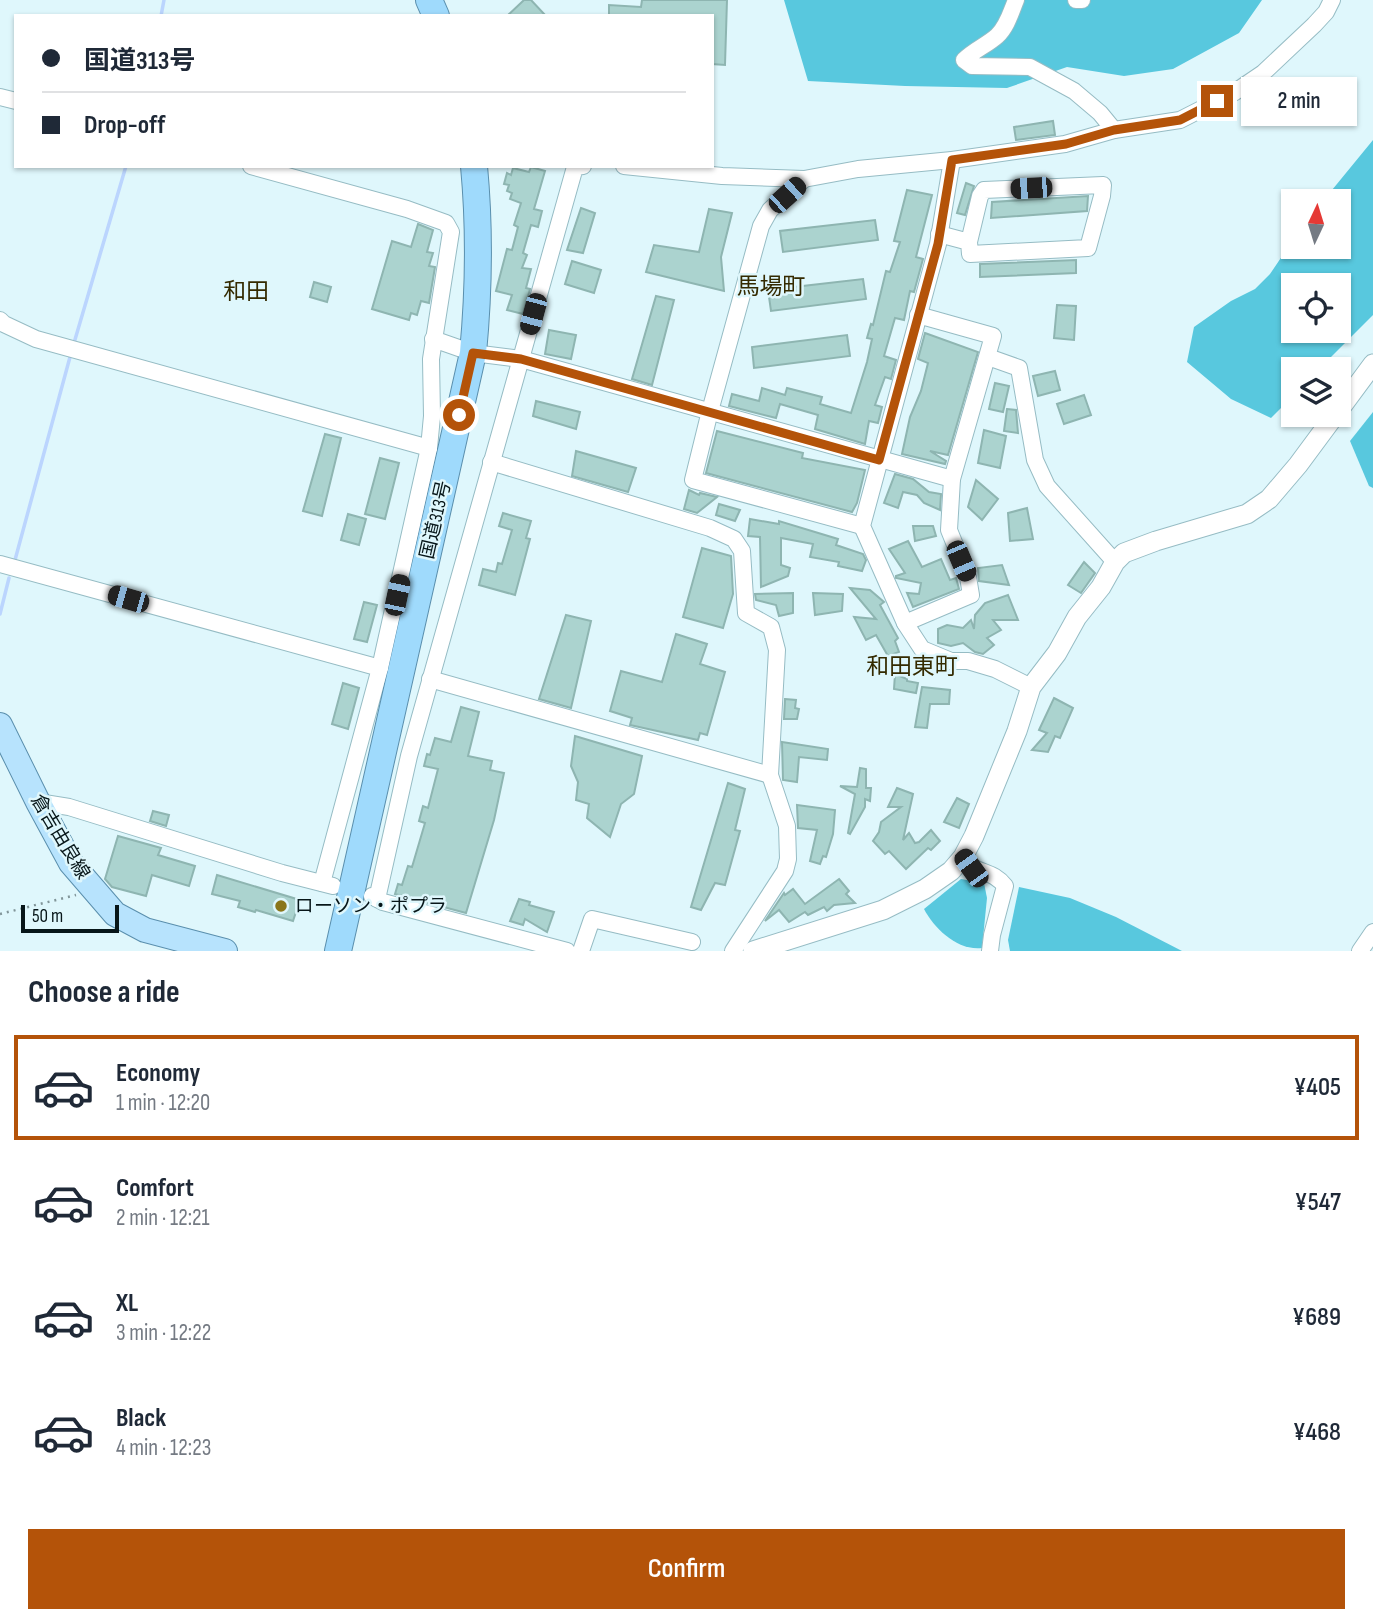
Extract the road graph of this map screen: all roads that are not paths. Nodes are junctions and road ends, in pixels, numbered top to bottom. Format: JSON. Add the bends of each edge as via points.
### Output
{"nodes":[{"id":1,"x":1016,"y":0,"type":"edge"},
{"id":2,"x":1076,"y":0,"type":"edge"},
{"id":3,"x":1082,"y":0,"type":"edge"},
{"id":4,"x":1332,"y":0,"type":"edge"},
{"id":5,"x":1114,"y":130,"type":"junction"},
{"id":6,"x":952,"y":160,"type":"junction"},
{"id":7,"x":258,"y":168,"type":"edge"},
{"id":8,"x":474,"y":168,"type":"edge"},
{"id":9,"x":575,"y":168,"type":"edge"},
{"id":10,"x":644,"y":168,"type":"edge"},
{"id":11,"x":804,"y":179,"type":"junction"},
{"id":12,"x":940,"y":234,"type":"junction"},
{"id":13,"x":969,"y":242,"type":"junction"},
{"id":14,"x":918,"y":315,"type":"junction"},
{"id":15,"x":0,"y":320,"type":"edge"},
{"id":16,"x":433,"y":340,"type":"junction"},
{"id":17,"x":473,"y":353,"type":"junction"},
{"id":18,"x":988,"y":357,"type":"junction"},
{"id":19,"x":521,"y":359,"type":"junction"},
{"id":20,"x":1373,"y":364,"type":"edge"},
{"id":21,"x":1351,"y":394,"type":"edge"},
{"id":22,"x":709,"y":411,"type":"junction"},
{"id":23,"x":1326,"y":427,"type":"edge"},
{"id":24,"x":429,"y":448,"type":"junction"},
{"id":25,"x":879,"y":460,"type":"junction"},
{"id":26,"x":491,"y":462,"type":"junction"},
{"id":27,"x":952,"y":478,"type":"junction"},
{"id":28,"x":862,"y":527,"type":"junction"},
{"id":29,"x":1115,"y":562,"type":"junction"},
{"id":30,"x":0,"y":564,"type":"edge"},
{"id":31,"x":905,"y":623,"type":"junction"},
{"id":32,"x":380,"y":668,"type":"junction"},
{"id":33,"x":430,"y":679,"type":"junction"},
{"id":34,"x":1031,"y":687,"type":"junction"},
{"id":35,"x":0,"y":727,"type":"edge"},
{"id":36,"x":770,"y":775,"type":"junction"},
{"id":37,"x":38,"y":802,"type":"junction"},
{"id":38,"x":962,"y":857,"type":"junction"},
{"id":39,"x":1373,"y":932,"type":"edge"},
{"id":40,"x":692,"y":942,"type":"dead end"},
{"id":41,"x":225,"y":951,"type":"edge"},
{"id":42,"x":338,"y":951,"type":"edge"},
{"id":43,"x":567,"y":951,"type":"edge"},
{"id":44,"x":581,"y":951,"type":"edge"},
{"id":45,"x":733,"y":951,"type":"edge"},
{"id":46,"x":753,"y":951,"type":"edge"},
{"id":47,"x":990,"y":951,"type":"edge"},
{"id":48,"x":1360,"y":951,"type":"edge"}],
"edges":[{"from":1,"to":5,"type":"street","via":[[1002,30],[964,60],[966,64],[1030,67],[1074,91]]},
{"from":2,"to":3,"type":"street"},
{"from":4,"to":5,"type":"street","via":[[1290,49],[1235,92],[1180,120]]},
{"from":5,"to":6,"type":"street","via":[[1066,144]]},
{"from":6,"to":11,"type":"street"},
{"from":6,"to":12,"type":"street"},
{"from":7,"to":16,"type":"street","via":[[446,223],[451,232]]},
{"from":8,"to":17,"type":"highway","name":"国道313号","via":[[479,282]]},
{"from":9,"to":19,"type":"street"},
{"from":10,"to":11,"type":"street"},
{"from":11,"to":22,"type":"street","via":[[761,226]]},
{"from":12,"to":13,"type":"street"},
{"from":12,"to":14,"type":"street"},
{"from":13,"to":13,"type":"street","via":[[984,190],[1103,185],[1088,248],[970,254]]},
{"from":14,"to":18,"type":"street","via":[[993,336]]},
{"from":14,"to":25,"type":"street"},
{"from":15,"to":24,"type":"street","via":[[36,338]]},
{"from":16,"to":17,"type":"street"},
{"from":16,"to":24,"type":"street"},
{"from":17,"to":19,"type":"street"},
{"from":17,"to":42,"type":"highway","name":"国道313号"},
{"from":18,"to":27,"type":"street"},
{"from":18,"to":29,"type":"street","via":[[1019,369],[1035,460],[1046,486]]},
{"from":19,"to":22,"type":"street"},
{"from":19,"to":26,"type":"street"},
{"from":20,"to":21,"type":"street"},
{"from":22,"to":25,"type":"street"},
{"from":22,"to":28,"type":"street","via":[[693,480]]},
{"from":23,"to":29,"type":"street","via":[[1269,499],[1247,514],[1156,541],[1124,553]]},
{"from":24,"to":32,"type":"street"},
{"from":25,"to":27,"type":"street"},
{"from":25,"to":28,"type":"street"},
{"from":26,"to":33,"type":"street"},
{"from":26,"to":36,"type":"street","via":[[734,538],[742,551],[746,613],[771,627],[777,650]]},
{"from":27,"to":31,"type":"street","via":[[949,530],[971,594]]},
{"from":28,"to":31,"type":"street"},
{"from":29,"to":34,"type":"street"},
{"from":30,"to":32,"type":"street"},
{"from":31,"to":34,"type":"street","via":[[922,649],[951,661],[995,669]]},
{"from":32,"to":37,"type":"street","via":[[328,885],[69,807]]},
{"from":33,"to":36,"type":"street"},
{"from":33,"to":43,"type":"street","via":[[375,897]]},
{"from":34,"to":38,"type":"street"},
{"from":35,"to":37,"type":"main road","name":"倉吉由良線"},
{"from":36,"to":45,"type":"street","via":[[787,826],[785,871]]},
{"from":37,"to":41,"type":"main road","name":"倉吉由良線","via":[[71,863],[114,914],[145,930]]},
{"from":38,"to":46,"type":"street","via":[[951,871],[894,905]]},
{"from":38,"to":47,"type":"street","via":[[971,868],[992,874],[1005,886]]},
{"from":39,"to":48,"type":"street"},
{"from":40,"to":44,"type":"street","via":[[592,919]]}]}
